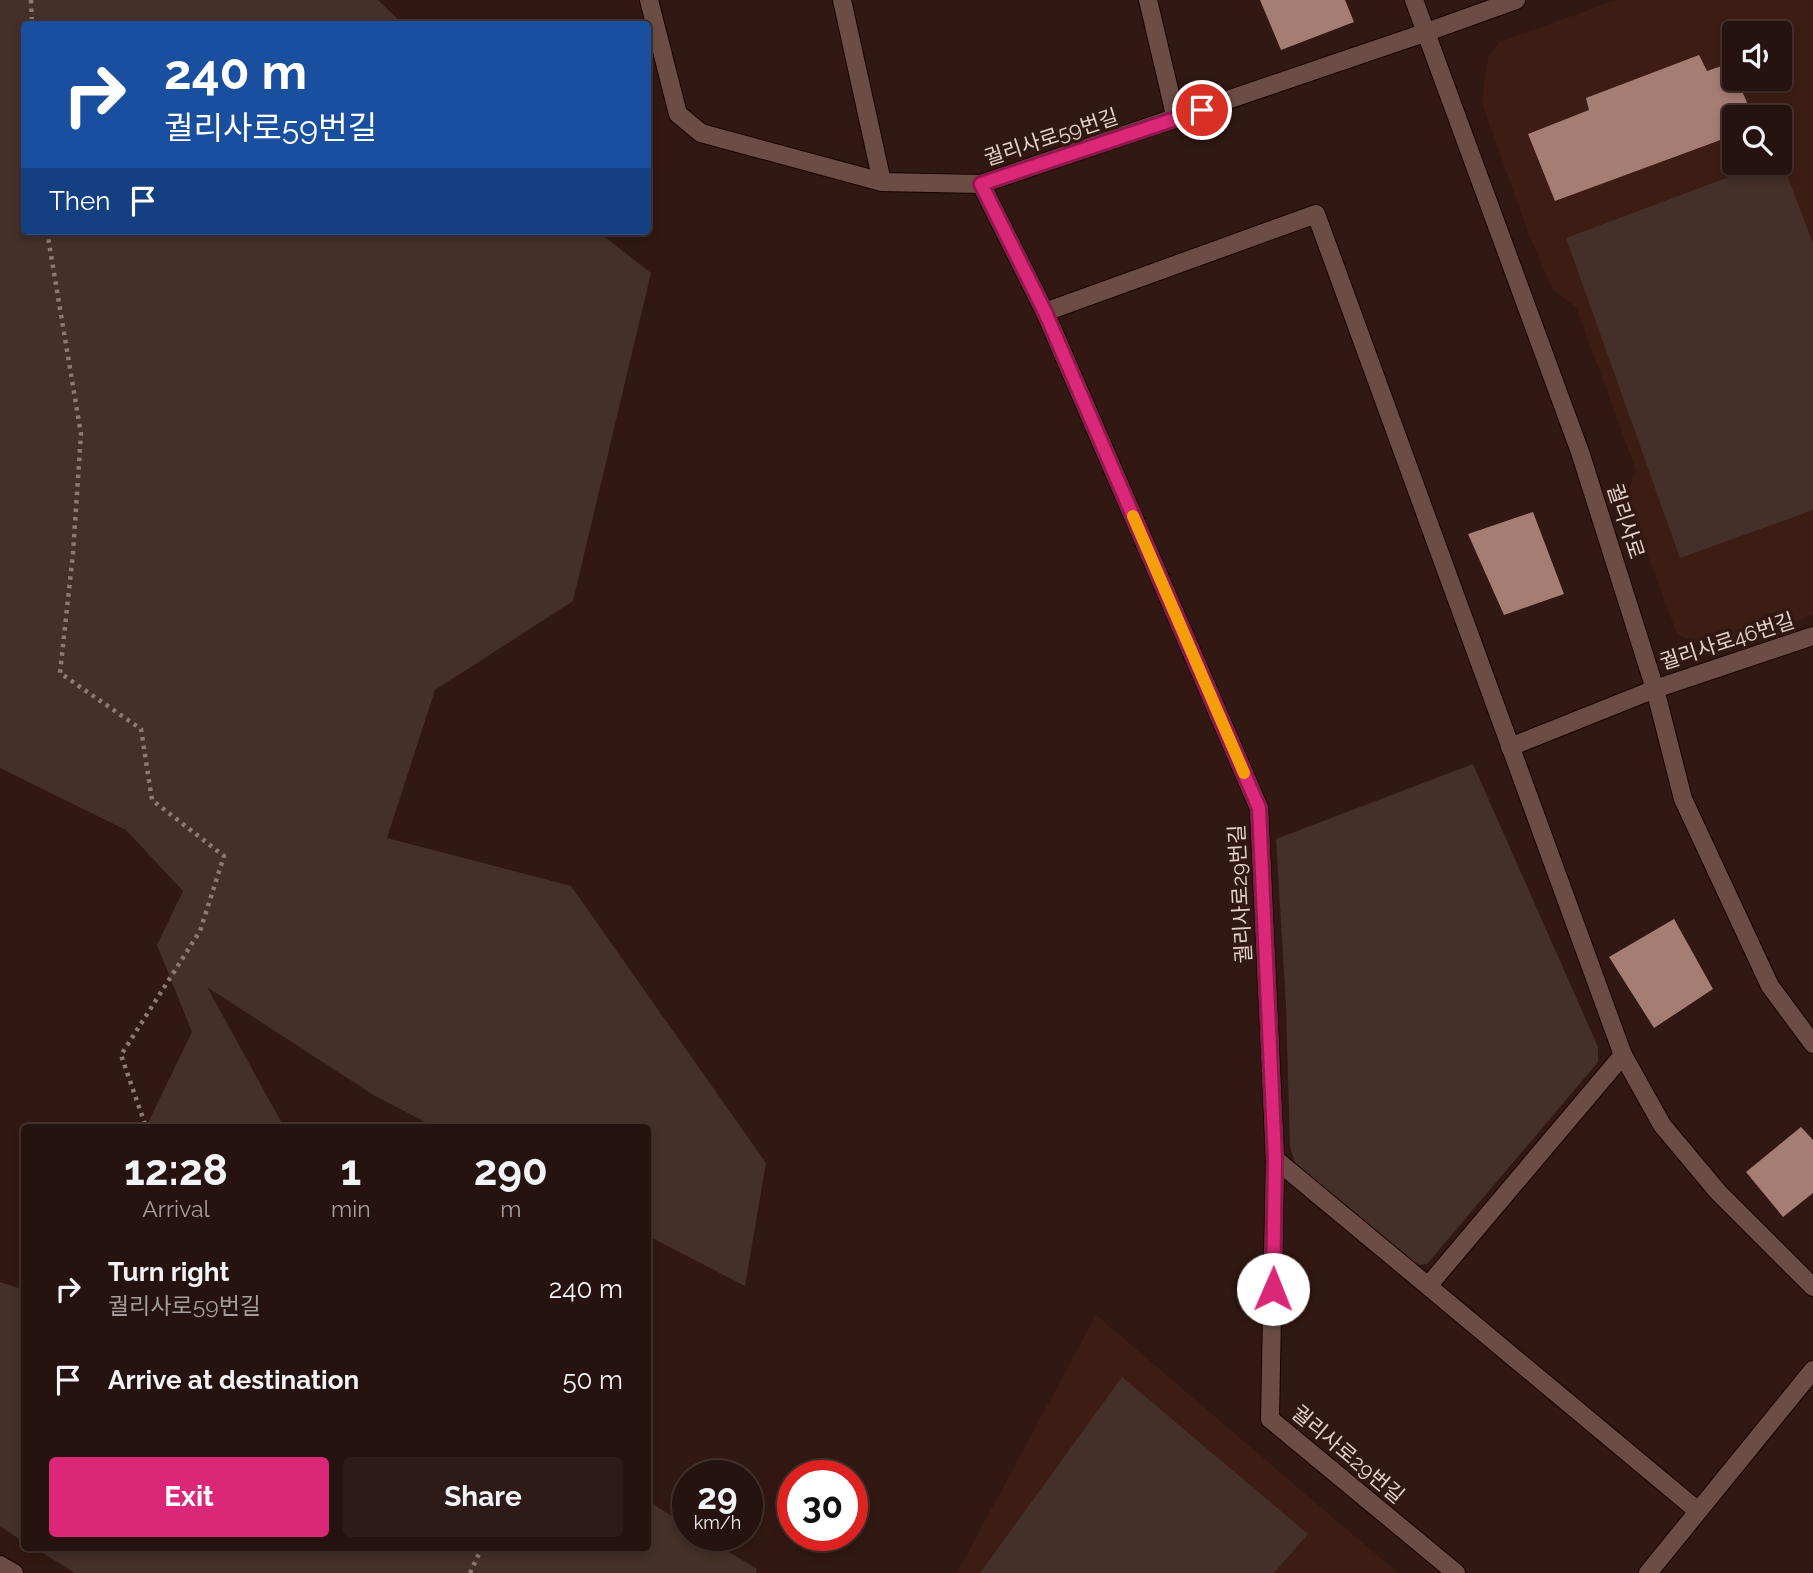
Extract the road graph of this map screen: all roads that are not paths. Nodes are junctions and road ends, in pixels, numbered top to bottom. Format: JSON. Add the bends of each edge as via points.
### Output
{"nodes":[{"id":1,"x":649,"y":0,"type":"edge"},
{"id":2,"x":842,"y":0,"type":"edge"},
{"id":3,"x":1148,"y":0,"type":"edge"},
{"id":4,"x":1414,"y":0,"type":"edge"},
{"id":5,"x":1516,"y":0,"type":"edge"},
{"id":6,"x":1427,"y":32,"type":"junction"},
{"id":7,"x":1177,"y":119,"type":"junction"},
{"id":8,"x":882,"y":182,"type":"junction"},
{"id":9,"x":981,"y":184,"type":"junction"},
{"id":10,"x":1045,"y":312,"type":"junction"},
{"id":11,"x":1813,"y":636,"type":"edge"},
{"id":12,"x":1655,"y":689,"type":"junction"},
{"id":13,"x":1510,"y":747,"type":"junction"},
{"id":14,"x":1813,"y":1044,"type":"edge"},
{"id":15,"x":1623,"y":1055,"type":"junction"},
{"id":16,"x":1275,"y":1159,"type":"junction"},
{"id":17,"x":1428,"y":1286,"type":"junction"},
{"id":18,"x":1813,"y":1287,"type":"edge"},
{"id":19,"x":1813,"y":1370,"type":"edge"},
{"id":20,"x":1698,"y":1511,"type":"junction"},
{"id":21,"x":0,"y":1565,"type":"edge"},
{"id":22,"x":14,"y":1573,"type":"edge"},
{"id":23,"x":1456,"y":1573,"type":"edge"},
{"id":24,"x":1648,"y":1573,"type":"edge"}],
"edges":[{"from":1,"to":8,"type":"street","name":"궐리사로59번길","via":[[678,114],[701,133]]},
{"from":2,"to":8,"type":"street"},
{"from":3,"to":7,"type":"street"},
{"from":4,"to":6,"type":"street","name":"궐리사로"},
{"from":5,"to":6,"type":"street","name":"궐리사로59번길"},
{"from":6,"to":7,"type":"street","name":"궐리사로59번길"},
{"from":6,"to":12,"type":"street","name":"궐리사로","via":[[1580,452]]},
{"from":7,"to":9,"type":"street","name":"궐리사로59번길"},
{"from":8,"to":9,"type":"street","name":"궐리사로59번길"},
{"from":9,"to":10,"type":"street","name":"궐리사로29번길"},
{"from":10,"to":13,"type":"street","via":[[1316,214]]},
{"from":10,"to":16,"type":"street","name":"궐리사로29번길","via":[[1259,808]]},
{"from":11,"to":12,"type":"street","name":"궐리사로46번길"},
{"from":12,"to":13,"type":"street","name":"궐리사로46번길"},
{"from":12,"to":14,"type":"street","name":"궐리사로","via":[[1683,799],[1770,986]]},
{"from":13,"to":15,"type":"street"},
{"from":15,"to":17,"type":"street"},
{"from":15,"to":18,"type":"street","via":[[1662,1125],[1718,1192]]},
{"from":16,"to":17,"type":"street"},
{"from":16,"to":23,"type":"street","name":"궐리사로29번길","via":[[1270,1419]]},
{"from":17,"to":20,"type":"street"},
{"from":19,"to":20,"type":"street"},
{"from":20,"to":24,"type":"street"},
{"from":21,"to":22,"type":"street"}]}
